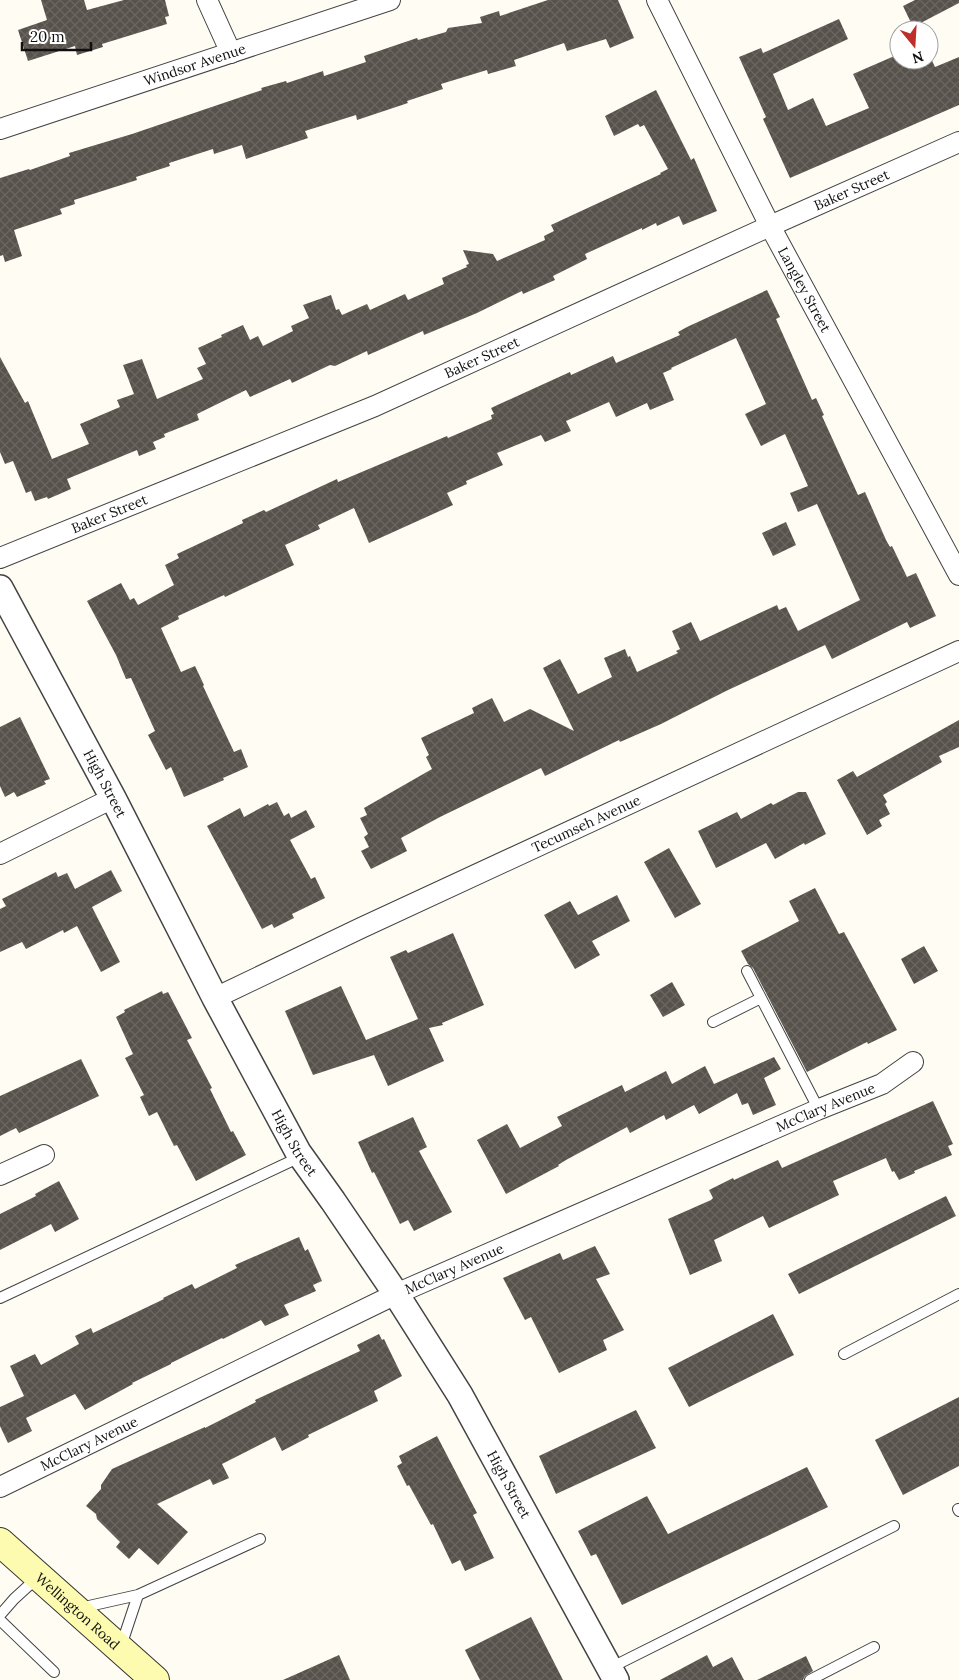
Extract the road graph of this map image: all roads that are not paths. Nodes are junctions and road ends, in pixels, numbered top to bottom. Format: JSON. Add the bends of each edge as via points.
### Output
{"nodes":[{"id":1,"x":207,"y":0,"type":"edge"},
{"id":2,"x":390,"y":0,"type":"edge"},
{"id":3,"x":657,"y":0,"type":"edge"},
{"id":4,"x":231,"y":53,"type":"junction"},
{"id":5,"x":0,"y":129,"type":"edge"},
{"id":6,"x":959,"y":142,"type":"edge"},
{"id":7,"x":770,"y":226,"type":"junction"},
{"id":8,"x":0,"y":558,"type":"edge"},
{"id":9,"x":959,"y":575,"type":"edge"},
{"id":10,"x":0,"y":588,"type":"edge"},
{"id":11,"x":959,"y":651,"type":"edge"},
{"id":12,"x":113,"y":798,"type":"junction"},
{"id":13,"x":0,"y":854,"type":"edge"},
{"id":14,"x":747,"y":971,"type":"dead end"},
{"id":15,"x":214,"y":998,"type":"junction"},
{"id":16,"x":761,"y":998,"type":"junction"},
{"id":17,"x":713,"y":1022,"type":"dead end"},
{"id":18,"x":913,"y":1062,"type":"dead end"},
{"id":19,"x":819,"y":1110,"type":"junction"},
{"id":20,"x":44,"y":1155,"type":"dead end"},
{"id":21,"x":301,"y":1157,"type":"junction"},
{"id":22,"x":0,"y":1175,"type":"edge"},
{"id":23,"x":396,"y":1294,"type":"junction"},
{"id":24,"x":959,"y":1294,"type":"edge"},
{"id":25,"x":0,"y":1298,"type":"edge"},
{"id":26,"x":844,"y":1354,"type":"dead end"},
{"id":27,"x":0,"y":1487,"type":"edge"},
{"id":28,"x":894,"y":1526,"type":"dead end"},
{"id":29,"x":260,"y":1539,"type":"dead end"},
{"id":30,"x":0,"y":1542,"type":"edge"},
{"id":31,"x":39,"y":1577,"type":"junction"},
{"id":32,"x":138,"y":1595,"type":"junction"},
{"id":33,"x":76,"y":1609,"type":"junction"},
{"id":34,"x":0,"y":1615,"type":"edge"},
{"id":35,"x":0,"y":1620,"type":"edge"},
{"id":36,"x":874,"y":1647,"type":"dead end"},
{"id":37,"x":120,"y":1648,"type":"junction"},
{"id":38,"x":54,"y":1672,"type":"dead end"},
{"id":39,"x":613,"y":1674,"type":"edge"},
{"id":40,"x":155,"y":1680,"type":"edge"},
{"id":41,"x":810,"y":1680,"type":"edge"}],
"edges":[{"from":1,"to":4,"type":"street"},
{"from":2,"to":4,"type":"street","name":"Windsor Avenue"},
{"from":3,"to":7,"type":"street","name":"Langley Street"},
{"from":4,"to":5,"type":"street","name":"Windsor Avenue"},
{"from":6,"to":7,"type":"street","name":"Baker Street"},
{"from":7,"to":8,"type":"street","name":"Baker Street","via":[[375,406]]},
{"from":7,"to":9,"type":"street","name":"Langley Street"},
{"from":10,"to":12,"type":"street","name":"High Street"},
{"from":11,"to":15,"type":"street","name":"Tecumseh Avenue"},
{"from":12,"to":13,"type":"street"},
{"from":12,"to":15,"type":"street","name":"High Street"},
{"from":14,"to":16,"type":"lane"},
{"from":15,"to":21,"type":"street","name":"High Street"},
{"from":16,"to":17,"type":"lane"},
{"from":16,"to":19,"type":"lane"},
{"from":18,"to":19,"type":"street","name":"McClary Avenue","via":[[882,1084]]},
{"from":19,"to":23,"type":"street","name":"McClary Avenue"},
{"from":20,"to":22,"type":"street"},
{"from":21,"to":23,"type":"street","name":"High Street"},
{"from":21,"to":25,"type":"lane"},
{"from":23,"to":27,"type":"street","name":"McClary Avenue"},
{"from":23,"to":39,"type":"street","name":"High Street","via":[[460,1395]]},
{"from":24,"to":26,"type":"lane"},
{"from":28,"to":39,"type":"lane"},
{"from":29,"to":32,"type":"lane"},
{"from":30,"to":31,"type":"main road","name":"Wellington Road"},
{"from":31,"to":33,"type":"main road","name":"Wellington Road"},
{"from":31,"to":34,"type":"lane"},
{"from":32,"to":33,"type":"lane"},
{"from":32,"to":37,"type":"lane"},
{"from":33,"to":37,"type":"main road","name":"Wellington Road"},
{"from":35,"to":38,"type":"lane"},
{"from":36,"to":41,"type":"lane"},
{"from":37,"to":40,"type":"main road","name":"Wellington Road"}]}
